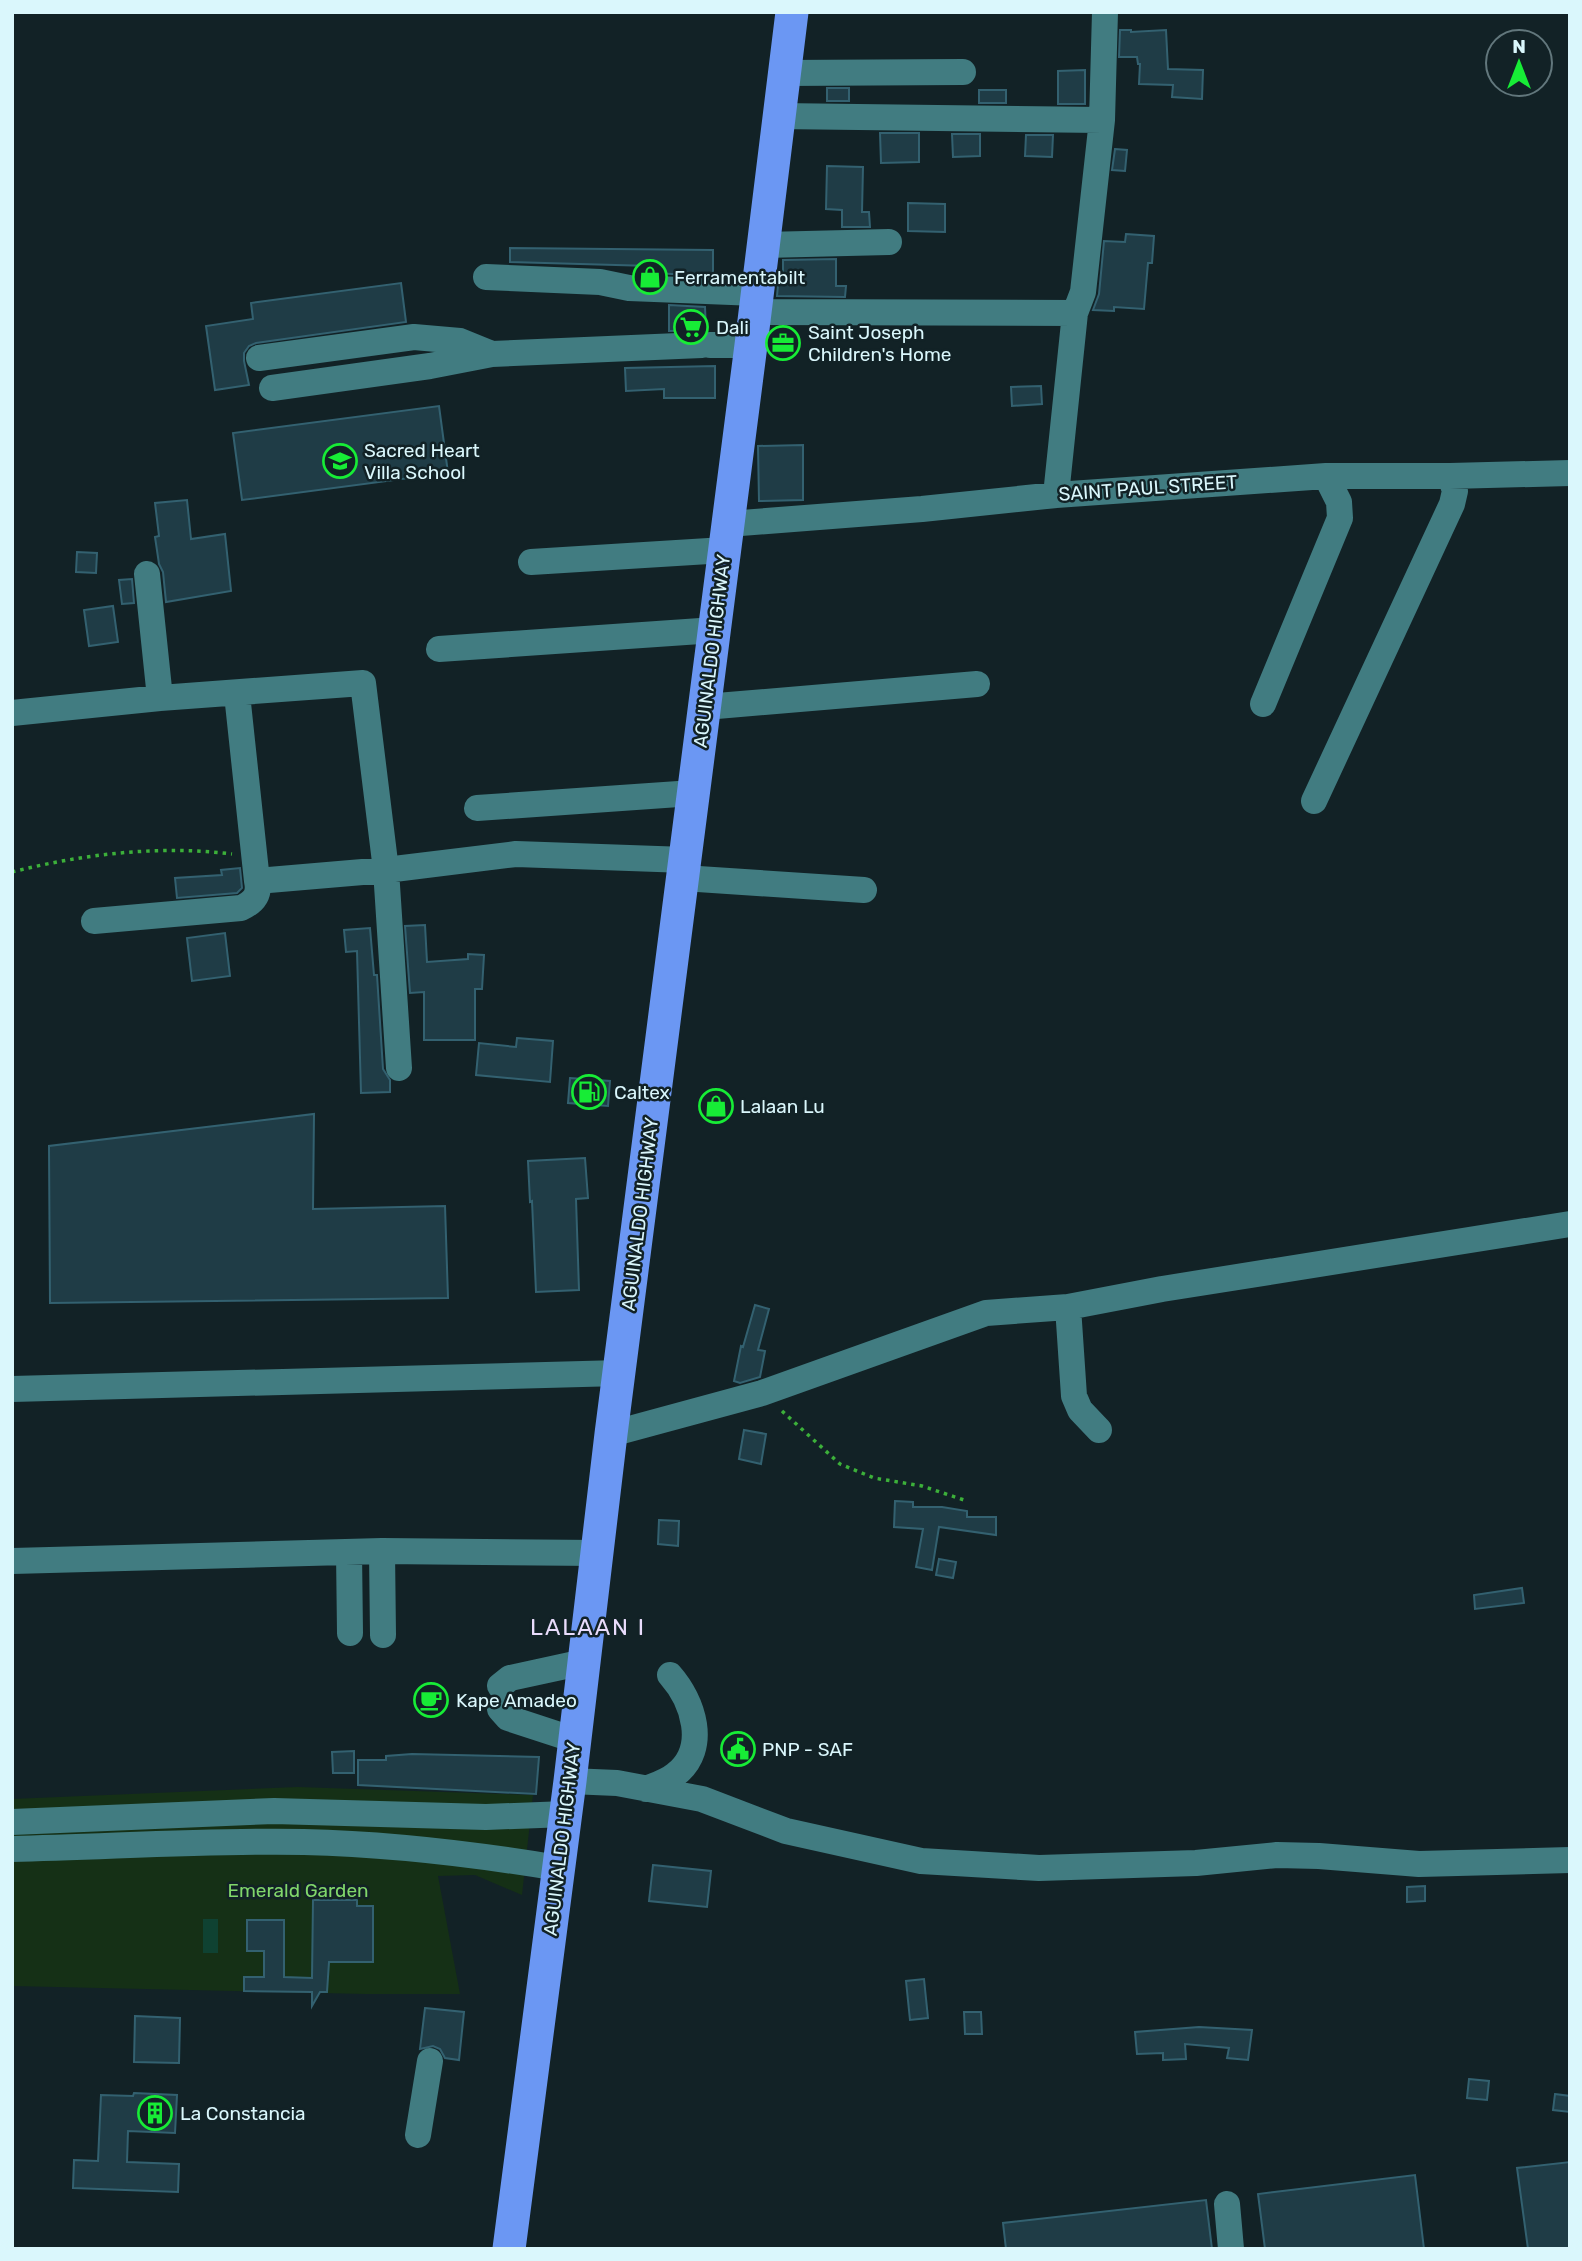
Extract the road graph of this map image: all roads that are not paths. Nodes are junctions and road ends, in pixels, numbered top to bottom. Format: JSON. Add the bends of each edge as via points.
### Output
{"nodes":[{"id":1,"x":792,"y":12,"type":"edge"},
{"id":2,"x":1105,"y":12,"type":"edge"},
{"id":3,"x":964,"y":72,"type":"dead end"},
{"id":4,"x":783,"y":73,"type":"junction"},
{"id":5,"x":778,"y":116,"type":"junction"},
{"id":6,"x":1102,"y":120,"type":"junction"},
{"id":7,"x":890,"y":243,"type":"dead end"},
{"id":8,"x":764,"y":245,"type":"junction"},
{"id":9,"x":486,"y":277,"type":"dead end"},
{"id":10,"x":756,"y":303,"type":"junction"},
{"id":11,"x":1075,"y":313,"type":"junction"},
{"id":12,"x":751,"y":345,"type":"junction"},
{"id":13,"x":492,"y":354,"type":"junction"},
{"id":14,"x":259,"y":358,"type":"dead end"},
{"id":15,"x":272,"y":388,"type":"dead end"},
{"id":16,"x":1570,"y":472,"type":"edge"},
{"id":17,"x":1326,"y":476,"type":"junction"},
{"id":18,"x":1450,"y":476,"type":"junction"},
{"id":19,"x":1056,"y":495,"type":"junction"},
{"id":20,"x":727,"y":537,"type":"junction"},
{"id":21,"x":531,"y":562,"type":"dead end"},
{"id":22,"x":147,"y":574,"type":"dead end"},
{"id":23,"x":715,"y":630,"type":"junction"},
{"id":24,"x":439,"y":649,"type":"dead end"},
{"id":25,"x":977,"y":684,"type":"dead end"},
{"id":26,"x":237,"y":694,"type":"junction"},
{"id":27,"x":160,"y":698,"type":"junction"},
{"id":28,"x":1263,"y":704,"type":"dead end"},
{"id":29,"x":705,"y":708,"type":"junction"},
{"id":30,"x":12,"y":713,"type":"edge"},
{"id":31,"x":693,"y":793,"type":"junction"},
{"id":32,"x":1314,"y":801,"type":"dead end"},
{"id":33,"x":477,"y":808,"type":"dead end"},
{"id":34,"x":256,"y":869,"type":"junction"},
{"id":35,"x":685,"y":869,"type":"junction"},
{"id":36,"x":386,"y":870,"type":"junction"},
{"id":37,"x":864,"y":890,"type":"dead end"},
{"id":38,"x":94,"y":922,"type":"dead end"},
{"id":39,"x":399,"y":1068,"type":"dead end"},
{"id":40,"x":1570,"y":1224,"type":"edge"},
{"id":41,"x":1068,"y":1307,"type":"junction"},
{"id":42,"x":620,"y":1373,"type":"junction"},
{"id":43,"x":12,"y":1389,"type":"edge"},
{"id":44,"x":1099,"y":1430,"type":"dead end"},
{"id":45,"x":611,"y":1434,"type":"junction"},
{"id":46,"x":382,"y":1551,"type":"junction"},
{"id":47,"x":349,"y":1552,"type":"junction"},
{"id":48,"x":597,"y":1553,"type":"junction"},
{"id":49,"x":12,"y":1561,"type":"edge"},
{"id":50,"x":350,"y":1633,"type":"dead end"},
{"id":51,"x":383,"y":1635,"type":"dead end"},
{"id":52,"x":584,"y":1662,"type":"junction"},
{"id":53,"x":670,"y":1675,"type":"dead end"},
{"id":54,"x":575,"y":1740,"type":"junction"},
{"id":55,"x":570,"y":1781,"type":"junction"},
{"id":56,"x":646,"y":1789,"type":"junction"},
{"id":57,"x":566,"y":1814,"type":"junction"},
{"id":58,"x":12,"y":1822,"type":"edge"},
{"id":59,"x":12,"y":1849,"type":"edge"},
{"id":60,"x":1570,"y":1860,"type":"edge"},
{"id":61,"x":558,"y":1868,"type":"junction"},
{"id":62,"x":430,"y":2061,"type":"dead end"},
{"id":63,"x":418,"y":2135,"type":"dead end"},
{"id":64,"x":1227,"y":2204,"type":"dead end"},
{"id":65,"x":509,"y":2249,"type":"edge"},
{"id":66,"x":1231,"y":2249,"type":"edge"}],
"edges":[{"from":1,"to":4,"type":"main road","name":"AGUINALDO HIGHWAY"},
{"from":2,"to":6,"type":"street"},
{"from":3,"to":4,"type":"street"},
{"from":4,"to":5,"type":"main road","name":"AGUINALDO HIGHWAY"},
{"from":5,"to":6,"type":"street"},
{"from":5,"to":8,"type":"main road","name":"AGUINALDO HIGHWAY"},
{"from":6,"to":11,"type":"street","via":[[1083,292]]},
{"from":7,"to":8,"type":"street"},
{"from":8,"to":10,"type":"main road","name":"AGUINALDO HIGHWAY"},
{"from":9,"to":10,"type":"street","via":[[600,282]]},
{"from":10,"to":11,"type":"street"},
{"from":10,"to":12,"type":"main road","name":"AGUINALDO HIGHWAY"},
{"from":11,"to":19,"type":"street"},
{"from":12,"to":13,"type":"street"},
{"from":12,"to":20,"type":"main road","name":"AGUINALDO HIGHWAY"},
{"from":13,"to":14,"type":"street","via":[[460,341],[414,337]]},
{"from":13,"to":15,"type":"street"},
{"from":16,"to":18,"type":"street","name":"SAINT PAUL STREET"},
{"from":17,"to":18,"type":"street","name":"SAINT PAUL STREET"},
{"from":17,"to":19,"type":"street","name":"SAINT PAUL STREET"},
{"from":17,"to":28,"type":"street","via":[[1339,502],[1340,519]]},
{"from":18,"to":32,"type":"street","via":[[1455,491],[1452,504]]},
{"from":19,"to":20,"type":"street","name":"SAINT PAUL STREET","via":[[908,510]]},
{"from":20,"to":21,"type":"street","name":"SAINT PAUL STREET"},
{"from":20,"to":23,"type":"main road","name":"AGUINALDO HIGHWAY"},
{"from":22,"to":27,"type":"street"},
{"from":23,"to":24,"type":"street"},
{"from":23,"to":29,"type":"main road","name":"AGUINALDO HIGHWAY"},
{"from":25,"to":29,"type":"street"},
{"from":26,"to":27,"type":"street"},
{"from":26,"to":34,"type":"street"},
{"from":26,"to":36,"type":"street","via":[[363,683]]},
{"from":27,"to":30,"type":"street"},
{"from":29,"to":31,"type":"main road","name":"AGUINALDO HIGHWAY"},
{"from":31,"to":33,"type":"street"},
{"from":31,"to":35,"type":"main road","name":"AGUINALDO HIGHWAY"},
{"from":34,"to":36,"type":"street"},
{"from":34,"to":38,"type":"street","via":[[259,889],[255,899],[242,908]]},
{"from":35,"to":36,"type":"street","via":[[516,855]]},
{"from":35,"to":37,"type":"street"},
{"from":35,"to":42,"type":"main road","name":"AGUINALDO HIGHWAY"},
{"from":36,"to":39,"type":"street"},
{"from":40,"to":41,"type":"street"},
{"from":41,"to":44,"type":"street","via":[[1074,1396]]},
{"from":41,"to":45,"type":"street","via":[[986,1312],[762,1393]]},
{"from":42,"to":43,"type":"street"},
{"from":42,"to":45,"type":"main road","name":"AGUINALDO HIGHWAY"},
{"from":45,"to":48,"type":"main road","name":"AGUINALDO HIGHWAY"},
{"from":46,"to":47,"type":"street"},
{"from":46,"to":48,"type":"street"},
{"from":46,"to":51,"type":"street"},
{"from":47,"to":49,"type":"street"},
{"from":47,"to":50,"type":"street"},
{"from":48,"to":52,"type":"main road","name":"AGUINALDO HIGHWAY"},
{"from":52,"to":54,"type":"main road","name":"AGUINALDO HIGHWAY"},
{"from":52,"to":54,"type":"street","via":[[510,1678],[500,1698],[508,1718]]},
{"from":53,"to":56,"type":"street","via":[[691,1707],[694,1743],[677,1774]]},
{"from":54,"to":55,"type":"main road","name":"AGUINALDO HIGHWAY"},
{"from":55,"to":56,"type":"street"},
{"from":55,"to":57,"type":"main road","name":"AGUINALDO HIGHWAY"},
{"from":56,"to":60,"type":"street","via":[[702,1799],[786,1831],[921,1861],[1039,1868],[1196,1863],[1278,1855],[1419,1864]]},
{"from":57,"to":58,"type":"street","via":[[486,1817],[274,1811]]},
{"from":57,"to":61,"type":"main road","name":"AGUINALDO HIGHWAY"},
{"from":59,"to":61,"type":"street","via":[[303,1842],[485,1856]]},
{"from":61,"to":65,"type":"main road","name":"AGUINALDO HIGHWAY"},
{"from":62,"to":63,"type":"street"},
{"from":64,"to":66,"type":"street"}]}
